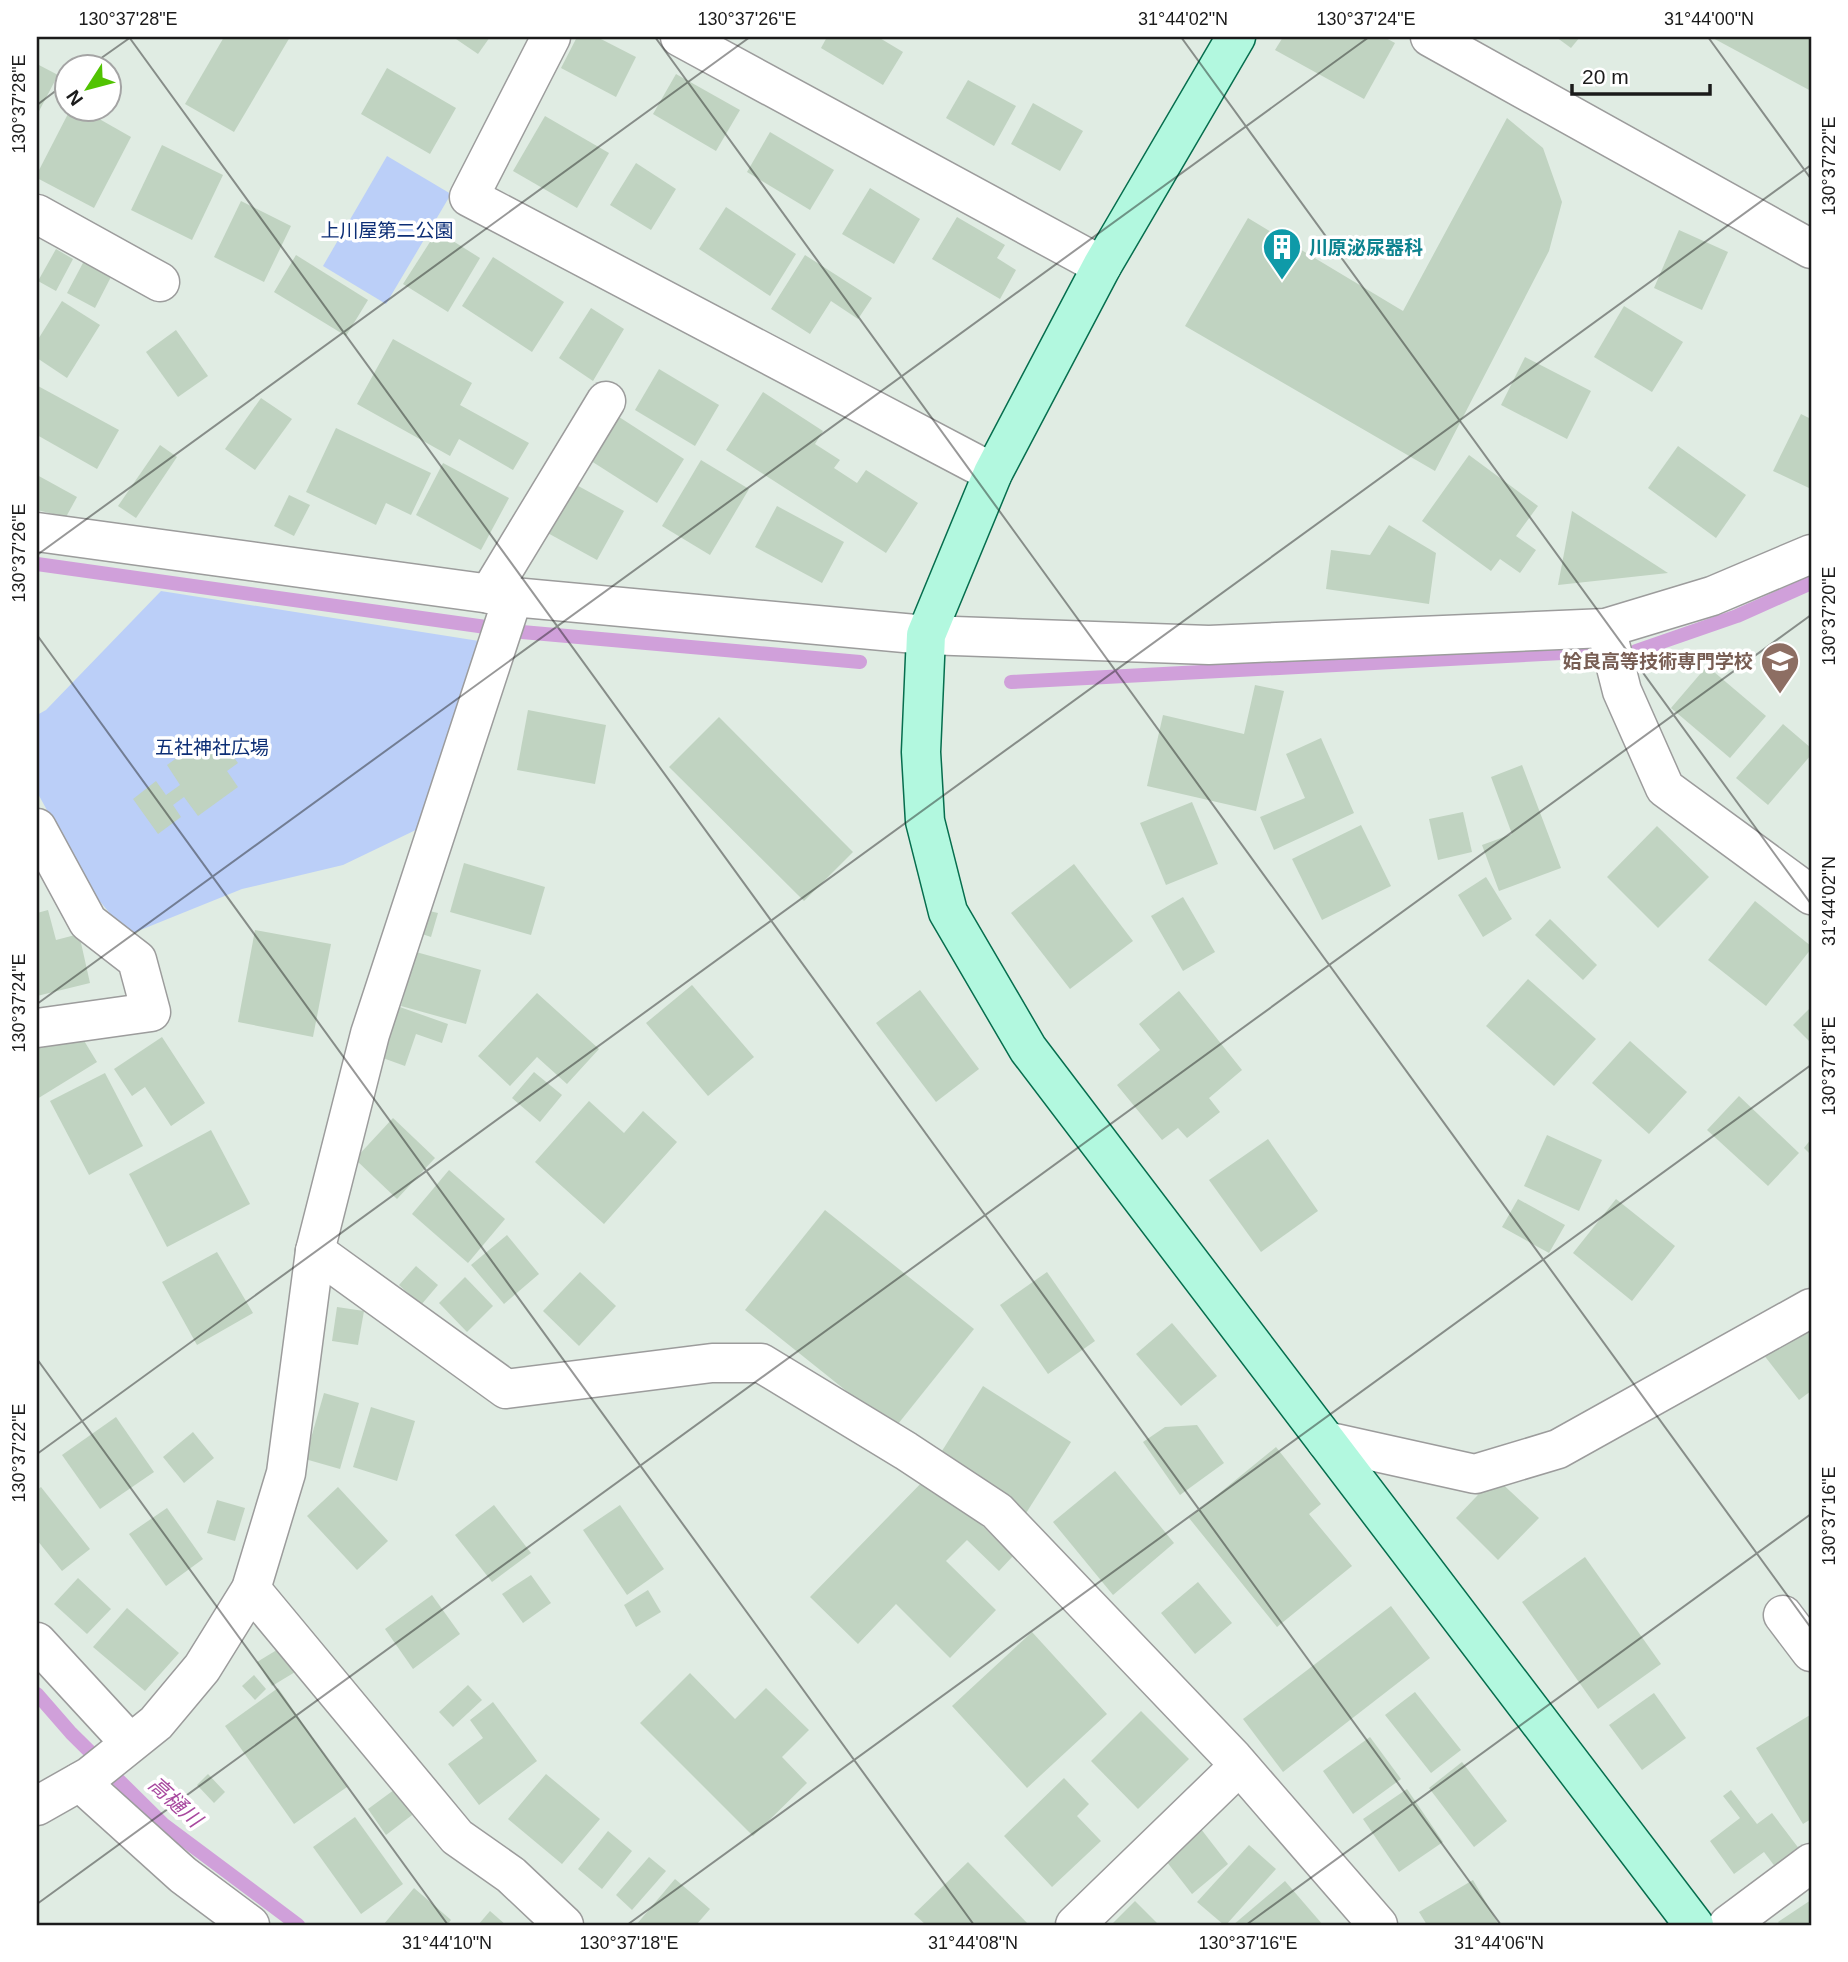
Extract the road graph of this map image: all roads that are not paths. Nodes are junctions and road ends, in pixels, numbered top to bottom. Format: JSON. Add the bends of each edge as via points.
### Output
{"nodes":[{"id":1,"x":551,"y":37,"type":"edge"},
{"id":2,"x":680,"y":37,"type":"edge"},
{"id":3,"x":1236,"y":37,"type":"edge"},
{"id":4,"x":1430,"y":37,"type":"edge"},
{"id":5,"x":37,"y":214,"type":"edge"},
{"id":6,"x":1811,"y":249,"type":"edge"},
{"id":7,"x":1102,"y":265,"type":"junction"},
{"id":8,"x":160,"y":282,"type":"dead end"},
{"id":9,"x":606,"y":401,"type":"dead end"},
{"id":10,"x":993,"y":473,"type":"junction"},
{"id":11,"x":37,"y":532,"type":"edge"},
{"id":12,"x":1811,"y":554,"type":"edge"},
{"id":13,"x":501,"y":595,"type":"junction"},
{"id":14,"x":1606,"y":628,"type":"junction"},
{"id":15,"x":926,"y":635,"type":"junction"},
{"id":16,"x":37,"y":828,"type":"edge"},
{"id":17,"x":1811,"y":895,"type":"edge"},
{"id":18,"x":37,"y":1028,"type":"edge"},
{"id":19,"x":315,"y":1251,"type":"junction"},
{"id":20,"x":1811,"y":1308,"type":"edge"},
{"id":21,"x":1326,"y":1441,"type":"junction"},
{"id":22,"x":251,"y":1589,"type":"junction"},
{"id":23,"x":1783,"y":1615,"type":"dead end"},
{"id":24,"x":37,"y":1642,"type":"edge"},
{"id":25,"x":1811,"y":1652,"type":"edge"},
{"id":26,"x":104,"y":1763,"type":"junction"},
{"id":27,"x":1239,"y":1766,"type":"junction"},
{"id":28,"x":37,"y":1807,"type":"edge"},
{"id":29,"x":1811,"y":1863,"type":"edge"},
{"id":30,"x":250,"y":1925,"type":"edge"},
{"id":31,"x":564,"y":1925,"type":"edge"},
{"id":32,"x":1075,"y":1925,"type":"edge"},
{"id":33,"x":1378,"y":1925,"type":"edge"},
{"id":34,"x":1694,"y":1925,"type":"edge"},
{"id":35,"x":1728,"y":1925,"type":"edge"}],
"edges":[{"from":1,"to":10,"type":"street","via":[[469,197]]},
{"from":2,"to":7,"type":"street"},
{"from":3,"to":7,"type":"street"},
{"from":4,"to":6,"type":"street"},
{"from":5,"to":8,"type":"street"},
{"from":7,"to":10,"type":"street"},
{"from":9,"to":13,"type":"street"},
{"from":10,"to":15,"type":"street"},
{"from":11,"to":13,"type":"street"},
{"from":12,"to":14,"type":"street","via":[[1712,596]]},
{"from":13,"to":15,"type":"street"},
{"from":13,"to":19,"type":"street","via":[[370,1034]]},
{"from":14,"to":15,"type":"street","via":[[1209,645]]},
{"from":14,"to":17,"type":"street","via":[[1622,691],[1665,788]]},
{"from":15,"to":21,"type":"street","via":[[921,752],[925,821],[948,912],[1028,1049]]},
{"from":16,"to":18,"type":"street","via":[[88,922],[137,960],[151,1012]]},
{"from":19,"to":22,"type":"street","via":[[286,1473]]},
{"from":19,"to":27,"type":"street","via":[[506,1389],[712,1363],[761,1363],[997,1511]]},
{"from":20,"to":21,"type":"street","via":[[1558,1449],[1475,1474]]},
{"from":21,"to":34,"type":"street"},
{"from":22,"to":26,"type":"street","via":[[202,1668],[156,1723]]},
{"from":22,"to":31,"type":"street","via":[[457,1837],[511,1875]]},
{"from":23,"to":25,"type":"street"},
{"from":24,"to":26,"type":"street"},
{"from":26,"to":28,"type":"street"},
{"from":26,"to":30,"type":"street","via":[[183,1875]]},
{"from":27,"to":32,"type":"street"},
{"from":27,"to":33,"type":"street"},
{"from":29,"to":35,"type":"street"}]}
